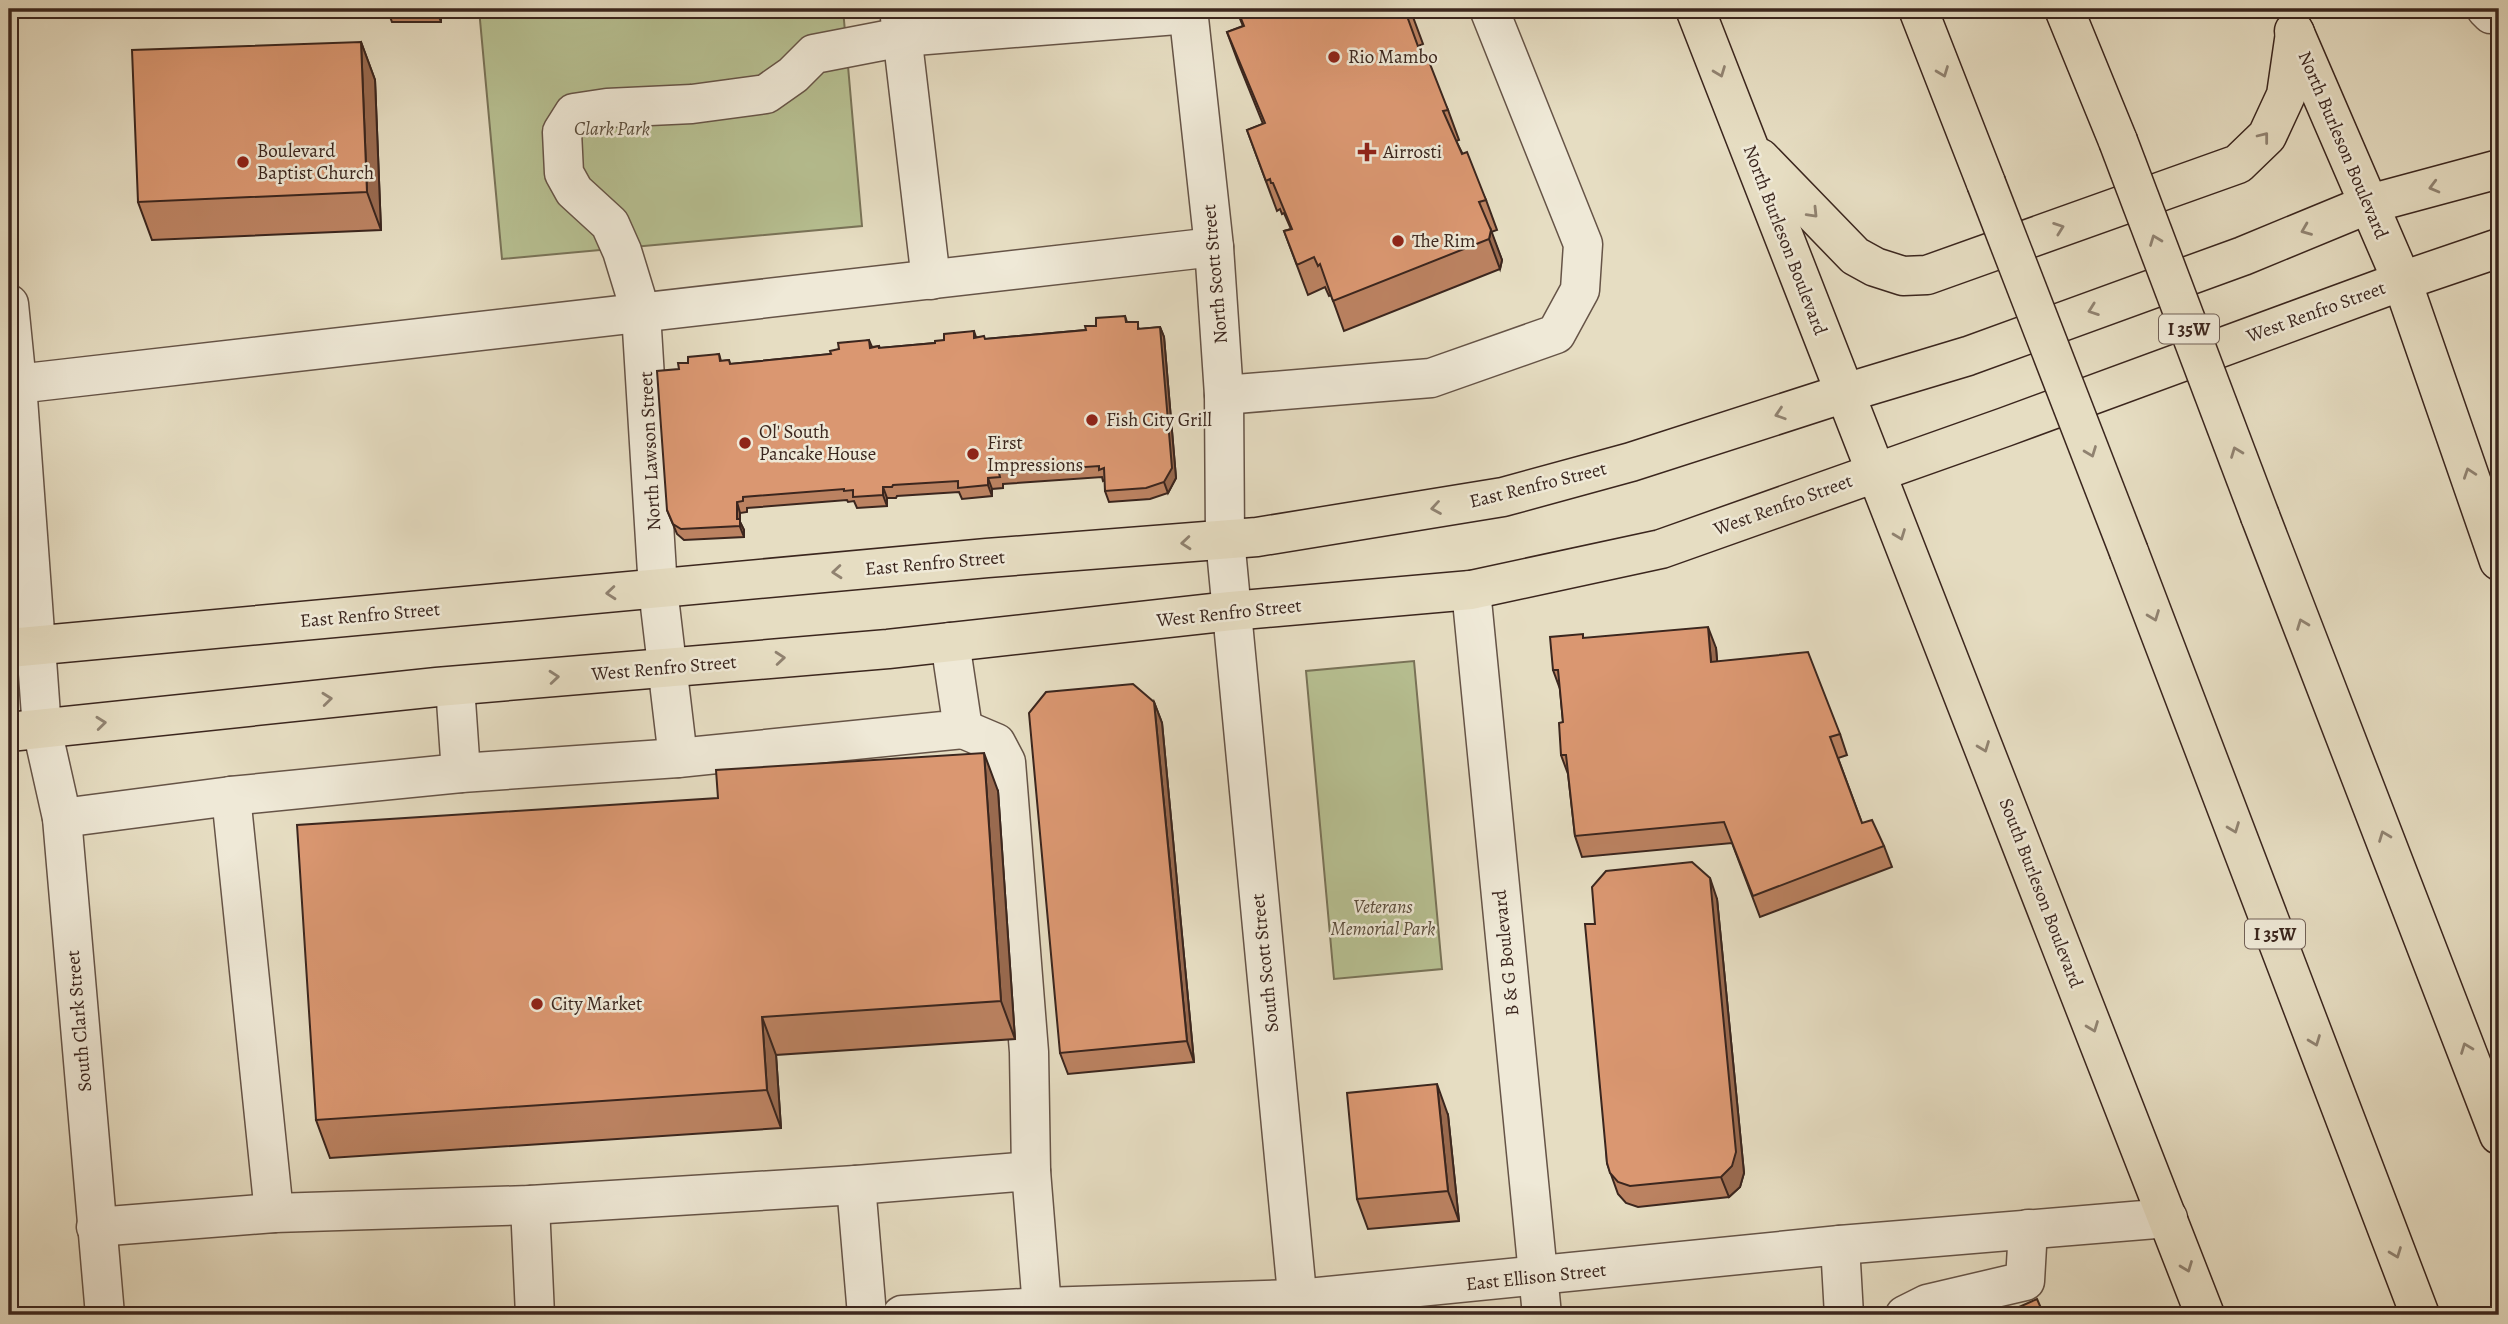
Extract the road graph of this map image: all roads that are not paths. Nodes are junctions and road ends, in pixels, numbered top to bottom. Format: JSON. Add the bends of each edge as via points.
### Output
{"nodes":[{"id":1,"x":1489,"y":9,"type":"edge"},
{"id":2,"x":1695,"y":9,"type":"edge"},
{"id":3,"x":1918,"y":9,"type":"edge"},
{"id":4,"x":2064,"y":9,"type":"edge"},
{"id":5,"x":2080,"y":9,"type":"edge"},
{"id":6,"x":2486,"y":9,"type":"edge"},
{"id":7,"x":1189,"y":11,"type":"edge"},
{"id":8,"x":2499,"y":12,"type":"edge"},
{"id":9,"x":2290,"y":21,"type":"edge"},
{"id":10,"x":901,"y":23,"type":"edge"},
{"id":11,"x":2118,"y":141,"type":"junction"},
{"id":12,"x":1749,"y":146,"type":"junction"},
{"id":13,"x":2499,"y":169,"type":"edge"},
{"id":14,"x":2370,"y":204,"type":"junction"},
{"id":15,"x":1214,"y":247,"type":"junction"},
{"id":16,"x":2499,"y":248,"type":"edge"},
{"id":17,"x":931,"y":280,"type":"junction"},
{"id":18,"x":2402,"y":281,"type":"junction"},
{"id":19,"x":9,"y":304,"type":"edge"},
{"id":20,"x":641,"y":313,"type":"junction"},
{"id":21,"x":13,"y":360,"type":"edge"},
{"id":22,"x":1845,"y":393,"type":"junction"},
{"id":23,"x":1224,"y":395,"type":"junction"},
{"id":24,"x":1875,"y":472,"type":"junction"},
{"id":25,"x":1224,"y":540,"type":"junction"},
{"id":26,"x":2499,"y":561,"type":"edge"},
{"id":27,"x":658,"y":589,"type":"junction"},
{"id":28,"x":1471,"y":590,"type":"junction"},
{"id":29,"x":1231,"y":611,"type":"junction"},
{"id":30,"x":950,"y":642,"type":"junction"},
{"id":31,"x":23,"y":646,"type":"edge"},
{"id":32,"x":666,"y":667,"type":"junction"},
{"id":33,"x":455,"y":686,"type":"junction"},
{"id":34,"x":963,"y":729,"type":"junction"},
{"id":35,"x":25,"y":730,"type":"edge"},
{"id":36,"x":678,"y":758,"type":"junction"},
{"id":37,"x":461,"y":773,"type":"junction"},
{"id":38,"x":230,"y":796,"type":"junction"},
{"id":39,"x":62,"y":818,"type":"junction"},
{"id":40,"x":2499,"y":1135,"type":"edge"},
{"id":41,"x":1031,"y":1171,"type":"junction"},
{"id":42,"x":856,"y":1185,"type":"junction"},
{"id":43,"x":530,"y":1205,"type":"junction"},
{"id":44,"x":274,"y":1213,"type":"junction"},
{"id":45,"x":2168,"y":1218,"type":"junction"},
{"id":46,"x":96,"y":1227,"type":"junction"},
{"id":47,"x":2028,"y":1230,"type":"junction"},
{"id":48,"x":1840,"y":1245,"type":"junction"},
{"id":49,"x":1538,"y":1277,"type":"junction"},
{"id":50,"x":1993,"y":1303,"type":"edge"},
{"id":51,"x":1042,"y":1307,"type":"junction"},
{"id":52,"x":1299,"y":1307,"type":"edge"},
{"id":53,"x":105,"y":1315,"type":"edge"},
{"id":54,"x":535,"y":1315,"type":"edge"},
{"id":55,"x":867,"y":1315,"type":"edge"},
{"id":56,"x":902,"y":1315,"type":"edge"},
{"id":57,"x":1542,"y":1315,"type":"edge"},
{"id":58,"x":1844,"y":1315,"type":"edge"},
{"id":59,"x":1905,"y":1315,"type":"edge"},
{"id":60,"x":2205,"y":1315,"type":"edge"},
{"id":61,"x":2420,"y":1315,"type":"edge"}],
"edges":[{"from":1,"to":23,"type":"street","via":[[1583,244],[1580,290],[1556,334],[1431,378]]},
{"from":2,"to":12,"type":"main road","name":"North Burleson Boulevard","one_way":true},
{"from":3,"to":61,"type":"main road","number":"I 35W","one_way":true,"bridge":true},
{"from":4,"to":11,"type":"main road","number":"I 35W"},
{"from":5,"to":11,"type":"main road"},
{"from":6,"to":8,"type":"street","via":[[2491,15]]},
{"from":7,"to":10,"type":"street"},
{"from":7,"to":15,"type":"street","name":"North Scott Street"},
{"from":12,"to":9,"type":"main road","one_way":true,"via":[[1855,256],[1903,275],[1927,275],[2238,164],[2267,136],[2286,95]]},
{"from":9,"to":14,"type":"main road","name":"North Burleson Boulevard"},
{"from":10,"to":17,"type":"street"},
{"from":10,"to":20,"type":"street","name":"North Lawson Street","via":[[814,54],[766,94],[574,113],[562,132],[564,173],[574,191],[610,224]]},
{"from":40,"to":11,"type":"main road","number":"I 35W","one_way":true,"bridge":true},
{"from":12,"to":22,"type":"main road","name":"North Burleson Boulevard"},
{"from":13,"to":14,"type":"main road","one_way":true},
{"from":14,"to":18,"type":"main road","name":"North Burleson Boulevard"},
{"from":14,"to":22,"type":"main road","one_way":true,"via":[[2243,256],[1968,356]]},
{"from":15,"to":17,"type":"street"},
{"from":15,"to":23,"type":"street","name":"North Scott Street"},
{"from":16,"to":18,"type":"main road"},
{"from":17,"to":20,"type":"street"},
{"from":18,"to":24,"type":"main road","name":"West Renfro Street"},
{"from":26,"to":18,"type":"main road","one_way":true},
{"from":19,"to":21,"type":"street","name":"South Clark Street"},
{"from":20,"to":21,"type":"street"},
{"from":20,"to":27,"type":"street","name":"North Lawson Street"},
{"from":21,"to":31,"type":"street","name":"South Clark Street"},
{"from":22,"to":24,"type":"main road","name":"North Burleson Boulevard"},
{"from":22,"to":25,"type":"main road","name":"East Renfro Street","one_way":true,"via":[[1631,462],[1503,497]]},
{"from":23,"to":25,"type":"street","name":"North Scott Street"},
{"from":24,"to":28,"type":"main road","name":"West Renfro Street","via":[[1661,549]]},
{"from":24,"to":45,"type":"main road","name":"South Burleson Boulevard","one_way":true},
{"from":25,"to":27,"type":"main road","name":"East Renfro Street","one_way":true},
{"from":25,"to":29,"type":"street","name":"South Scott Street"},
{"from":27,"to":31,"type":"main road","name":"East Renfro Street","one_way":true},
{"from":27,"to":32,"type":"street","name":"North Lawson Street"},
{"from":28,"to":29,"type":"main road","name":"West Renfro Street"},
{"from":28,"to":49,"type":"street","name":"B & G Boulevard"},
{"from":29,"to":30,"type":"main road","name":"West Renfro Street"},
{"from":29,"to":52,"type":"street","name":"South Scott Street"},
{"from":32,"to":30,"type":"main road","name":"West Renfro Street","one_way":true},
{"from":30,"to":34,"type":"street"},
{"from":31,"to":35,"type":"street","name":"South Clark Street"},
{"from":33,"to":32,"type":"main road","name":"West Renfro Street","one_way":true},
{"from":32,"to":36,"type":"street","name":"North Lawson Street"},
{"from":35,"to":33,"type":"main road","name":"West Renfro Street","one_way":true},
{"from":33,"to":37,"type":"street"},
{"from":34,"to":36,"type":"street"},
{"from":34,"to":41,"type":"street","via":[[996,743],[1006,762],[1029,1052]]},
{"from":35,"to":39,"type":"street","name":"South Clark Street"},
{"from":36,"to":37,"type":"street"},
{"from":37,"to":38,"type":"street"},
{"from":38,"to":39,"type":"street"},
{"from":38,"to":44,"type":"street"},
{"from":39,"to":46,"type":"street","name":"South Clark Street"},
{"from":41,"to":42,"type":"street"},
{"from":41,"to":51,"type":"street"},
{"from":42,"to":43,"type":"street"},
{"from":42,"to":55,"type":"street"},
{"from":43,"to":44,"type":"street"},
{"from":43,"to":54,"type":"street"},
{"from":44,"to":46,"type":"street"},
{"from":45,"to":47,"type":"street","name":"East Ellison Street"},
{"from":45,"to":60,"type":"main road","name":"South Burleson Boulevard","one_way":true},
{"from":46,"to":53,"type":"street","name":"South Clark Street"},
{"from":47,"to":48,"type":"street","name":"East Ellison Street"},
{"from":47,"to":50,"type":"street","via":[[2025,1281]]},
{"from":48,"to":49,"type":"street","name":"East Ellison Street"},
{"from":48,"to":58,"type":"street"},
{"from":49,"to":52,"type":"street","name":"East Ellison Street"},
{"from":49,"to":57,"type":"street","name":"B & G Boulevard"},
{"from":50,"to":59,"type":"street","via":[[1927,1304]]},
{"from":51,"to":52,"type":"street","name":"East Ellison Street"},
{"from":51,"to":56,"type":"street","name":"East Ellison Street"}]}
